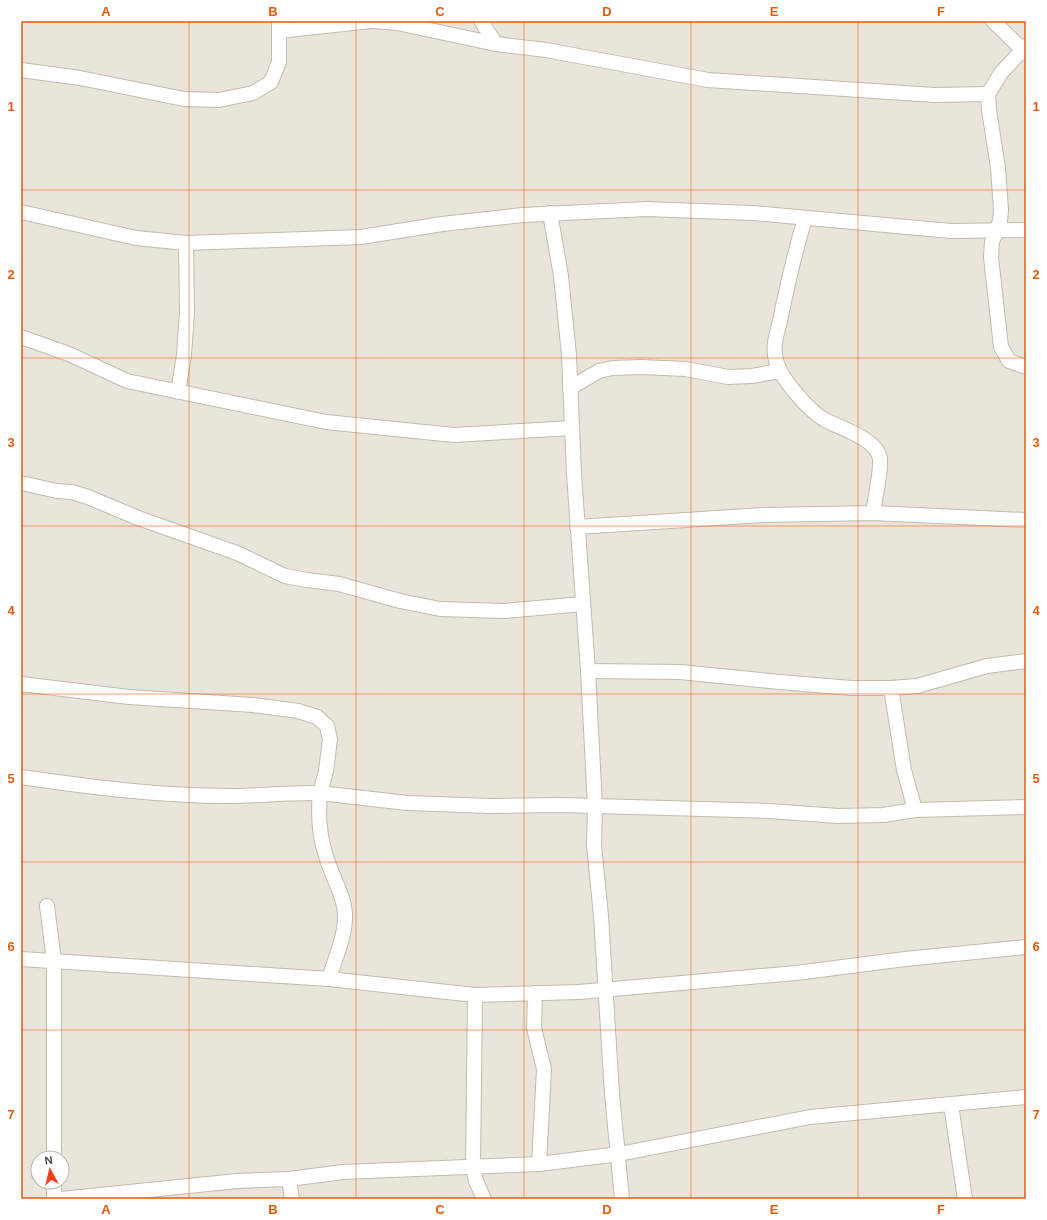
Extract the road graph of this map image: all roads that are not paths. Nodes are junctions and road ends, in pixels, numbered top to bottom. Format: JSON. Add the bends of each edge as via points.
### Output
{"nodes":[{"id":1,"x":372,"y":21,"type":"edge"},
{"id":2,"x":481,"y":21,"type":"edge"},
{"id":3,"x":993,"y":21,"type":"edge"},
{"id":4,"x":279,"y":26,"type":"edge"},
{"id":5,"x":496,"y":44,"type":"junction"},
{"id":6,"x":1025,"y":49,"type":"edge"},
{"id":7,"x":21,"y":70,"type":"edge"},
{"id":8,"x":988,"y":94,"type":"junction"},
{"id":9,"x":21,"y":212,"type":"edge"},
{"id":10,"x":550,"y":213,"type":"junction"},
{"id":11,"x":805,"y":218,"type":"junction"},
{"id":12,"x":1026,"y":230,"type":"edge"},
{"id":13,"x":996,"y":231,"type":"junction"},
{"id":14,"x":186,"y":243,"type":"junction"},
{"id":15,"x":21,"y":337,"type":"edge"},
{"id":16,"x":1026,"y":367,"type":"edge"},
{"id":17,"x":780,"y":371,"type":"junction"},
{"id":18,"x":570,"y":388,"type":"junction"},
{"id":19,"x":178,"y":392,"type":"junction"},
{"id":20,"x":572,"y":428,"type":"junction"},
{"id":21,"x":21,"y":483,"type":"edge"},
{"id":22,"x":873,"y":513,"type":"junction"},
{"id":23,"x":1026,"y":520,"type":"edge"},
{"id":24,"x":577,"y":527,"type":"junction"},
{"id":25,"x":583,"y":604,"type":"junction"},
{"id":26,"x":1026,"y":661,"type":"edge"},
{"id":27,"x":588,"y":671,"type":"junction"},
{"id":28,"x":21,"y":684,"type":"edge"},
{"id":29,"x":892,"y":688,"type":"junction"},
{"id":30,"x":21,"y":777,"type":"edge"},
{"id":31,"x":320,"y":793,"type":"junction"},
{"id":32,"x":595,"y":806,"type":"junction"},
{"id":33,"x":1026,"y":807,"type":"edge"},
{"id":34,"x":915,"y":810,"type":"junction"},
{"id":35,"x":47,"y":906,"type":"dead end"},
{"id":36,"x":1026,"y":947,"type":"edge"},
{"id":37,"x":21,"y":959,"type":"edge"},
{"id":38,"x":54,"y":961,"type":"junction"},
{"id":39,"x":329,"y":979,"type":"junction"},
{"id":40,"x":606,"y":989,"type":"junction"},
{"id":41,"x":535,"y":993,"type":"junction"},
{"id":42,"x":475,"y":995,"type":"junction"},
{"id":43,"x":1026,"y":1097,"type":"edge"},
{"id":44,"x":950,"y":1105,"type":"junction"},
{"id":45,"x":54,"y":1150,"type":"edge"},
{"id":46,"x":619,"y":1154,"type":"junction"},
{"id":47,"x":539,"y":1164,"type":"junction"},
{"id":48,"x":473,"y":1168,"type":"junction"},
{"id":49,"x":289,"y":1179,"type":"junction"},
{"id":50,"x":61,"y":1199,"type":"edge"},
{"id":51,"x":292,"y":1199,"type":"edge"},
{"id":52,"x":484,"y":1199,"type":"edge"},
{"id":53,"x":622,"y":1199,"type":"edge"},
{"id":54,"x":965,"y":1199,"type":"edge"}],
"edges":[{"from":1,"to":4,"type":"street"},
{"from":1,"to":5,"type":"street","via":[[397,23]]},
{"from":2,"to":5,"type":"street"},
{"from":3,"to":6,"type":"street"},
{"from":4,"to":7,"type":"street","via":[[279,62],[271,82],[253,93],[219,100],[184,99],[80,78]]},
{"from":5,"to":8,"type":"street","via":[[546,50],[708,80],[934,95]]},
{"from":6,"to":8,"type":"street","via":[[1002,73]]},
{"from":8,"to":13,"type":"street","via":[[1000,191],[1000,221]]},
{"from":9,"to":14,"type":"street","via":[[136,238]]},
{"from":10,"to":11,"type":"street","via":[[647,209],[753,213]]},
{"from":10,"to":14,"type":"street","via":[[442,224],[361,237]]},
{"from":10,"to":18,"type":"street","via":[[561,276],[570,354]]},
{"from":11,"to":13,"type":"street","via":[[903,228]]},
{"from":11,"to":17,"type":"street","via":[[789,273],[775,345],[775,359]]},
{"from":12,"to":13,"type":"street"},
{"from":13,"to":16,"type":"street","via":[[991,257],[1001,347],[1008,361]]},
{"from":14,"to":19,"type":"street","via":[[188,312]]},
{"from":15,"to":19,"type":"street","via":[[69,354],[127,381]]},
{"from":17,"to":18,"type":"street","via":[[728,377],[686,369],[613,368],[600,371]]},
{"from":17,"to":22,"type":"street","via":[[811,409],[877,449],[880,459]]},
{"from":18,"to":20,"type":"street"},
{"from":19,"to":20,"type":"street","via":[[326,422],[454,435]]},
{"from":20,"to":24,"type":"street"},
{"from":21,"to":25,"type":"street","via":[[88,497],[138,518],[237,553],[285,576],[339,584],[400,601],[440,609],[504,611]]},
{"from":22,"to":23,"type":"street"},
{"from":22,"to":24,"type":"street","via":[[763,515]]},
{"from":24,"to":25,"type":"street"},
{"from":25,"to":27,"type":"street"},
{"from":26,"to":29,"type":"street","via":[[987,666],[923,684]]},
{"from":27,"to":29,"type":"street","via":[[680,672],[812,685]]},
{"from":27,"to":32,"type":"street"},
{"from":28,"to":31,"type":"street","via":[[129,697],[253,705],[317,716],[327,726],[330,739]]},
{"from":29,"to":34,"type":"street","via":[[904,770]]},
{"from":30,"to":31,"type":"street","via":[[83,786],[167,793],[230,796],[278,792]]},
{"from":31,"to":32,"type":"street","via":[[415,803]]},
{"from":31,"to":39,"type":"street","via":[[319,823],[345,916]]},
{"from":32,"to":34,"type":"street","via":[[769,811],[838,816],[883,815]]},
{"from":32,"to":40,"type":"street","via":[[594,845]]},
{"from":33,"to":34,"type":"street"},
{"from":35,"to":38,"type":"street"},
{"from":36,"to":40,"type":"street","via":[[905,958],[796,973]]},
{"from":37,"to":38,"type":"street"},
{"from":38,"to":39,"type":"street"},
{"from":38,"to":45,"type":"street"},
{"from":39,"to":42,"type":"street"},
{"from":40,"to":41,"type":"street"},
{"from":40,"to":46,"type":"street","via":[[612,1094]]},
{"from":41,"to":42,"type":"street"},
{"from":41,"to":47,"type":"street","via":[[534,1028],[544,1069]]},
{"from":42,"to":48,"type":"street"},
{"from":43,"to":44,"type":"street"},
{"from":44,"to":46,"type":"street","via":[[810,1117]]},
{"from":44,"to":54,"type":"street"},
{"from":46,"to":47,"type":"street"},
{"from":46,"to":53,"type":"street"},
{"from":47,"to":48,"type":"street"},
{"from":48,"to":49,"type":"street","via":[[343,1172]]},
{"from":48,"to":52,"type":"street"},
{"from":49,"to":50,"type":"street","via":[[237,1181]]},
{"from":49,"to":51,"type":"street"}]}
